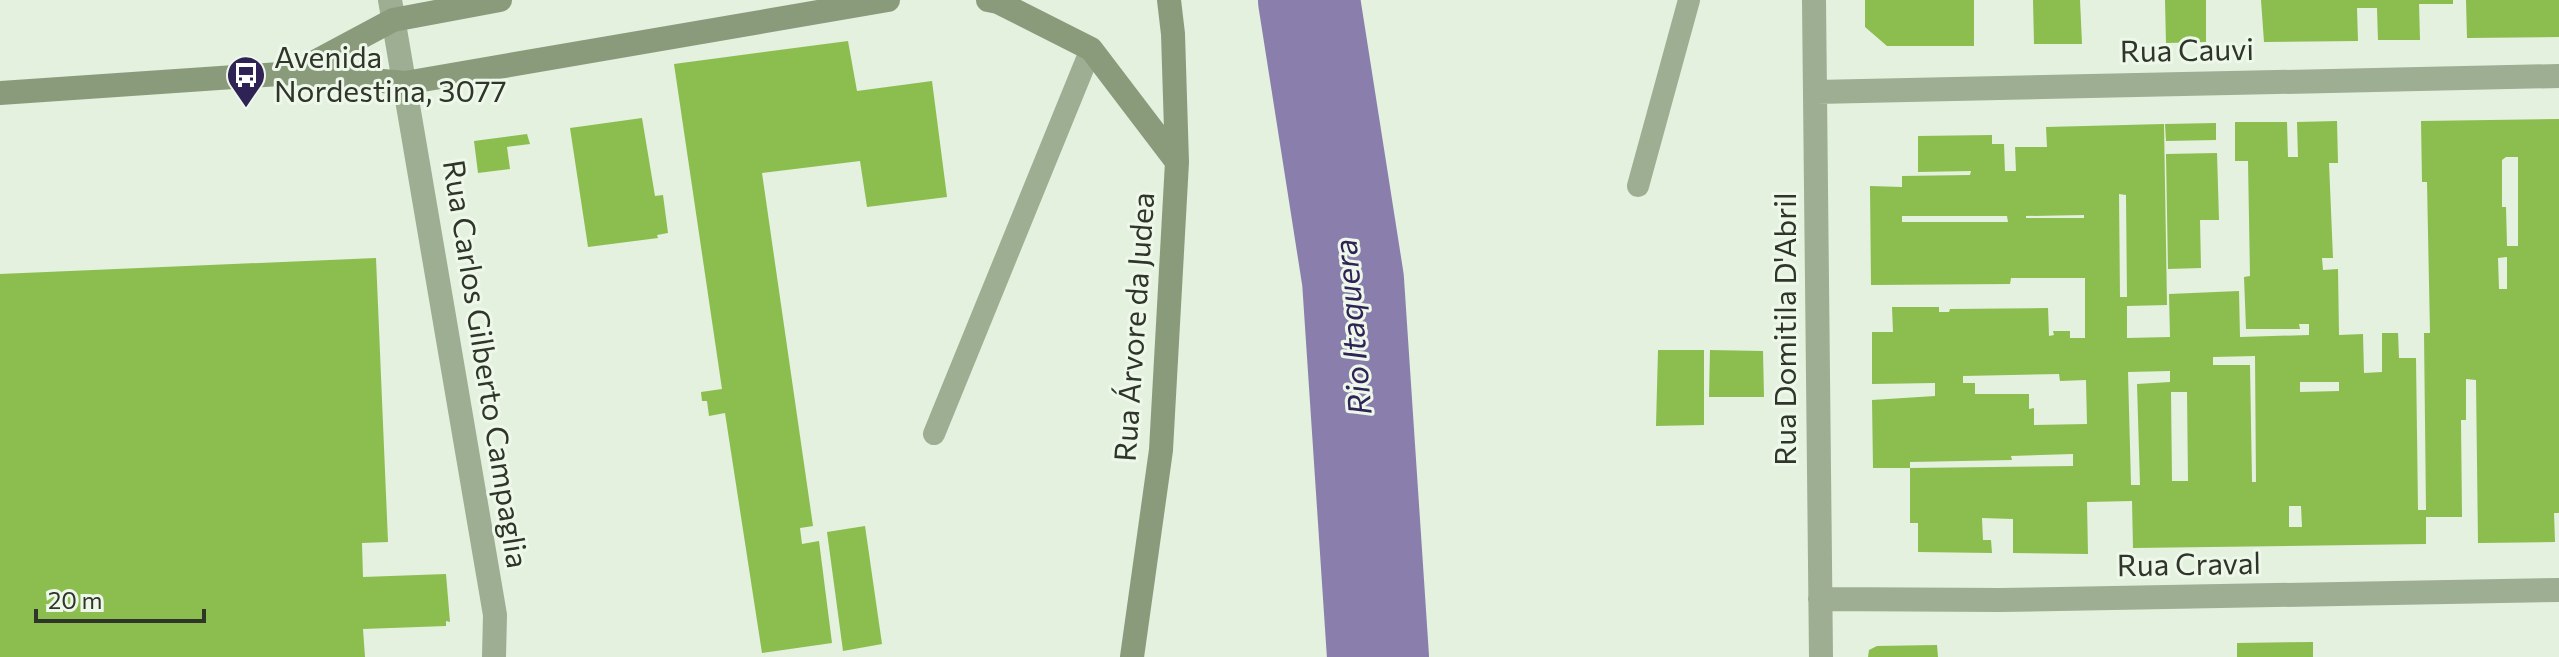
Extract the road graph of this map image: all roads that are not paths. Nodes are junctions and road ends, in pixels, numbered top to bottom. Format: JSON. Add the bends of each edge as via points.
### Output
{"nodes":[{"id":1,"x":500,"y":0,"type":"edge"},
{"id":2,"x":888,"y":0,"type":"edge"},
{"id":3,"x":988,"y":0,"type":"edge"},
{"id":4,"x":1169,"y":0,"type":"edge"},
{"id":5,"x":1689,"y":0,"type":"edge"},
{"id":6,"x":1814,"y":0,"type":"edge"},
{"id":7,"x":392,"y":10,"type":"edge"},
{"id":8,"x":1091,"y":49,"type":"junction"},
{"id":9,"x":294,"y":73,"type":"junction"},
{"id":10,"x":2559,"y":76,"type":"edge"},
{"id":11,"x":405,"y":83,"type":"junction"},
{"id":12,"x":1816,"y":92,"type":"junction"},
{"id":13,"x":0,"y":93,"type":"edge"},
{"id":14,"x":1177,"y":162,"type":"junction"},
{"id":15,"x":1638,"y":186,"type":"dead end"},
{"id":16,"x":934,"y":434,"type":"dead end"},
{"id":17,"x":2559,"y":590,"type":"edge"},
{"id":18,"x":1820,"y":599,"type":"junction"},
{"id":19,"x":494,"y":657,"type":"edge"},
{"id":20,"x":1132,"y":657,"type":"edge"},
{"id":21,"x":1821,"y":657,"type":"edge"}],
"edges":[{"from":1,"to":7,"type":"main road"},
{"from":2,"to":11,"type":"main road"},
{"from":3,"to":8,"type":"main road"},
{"from":4,"to":14,"type":"main road","name":"Rua Árvore da Judea"},
{"from":5,"to":15,"type":"lane"},
{"from":6,"to":12,"type":"street","name":"Rua Domitila D'Abril"},
{"from":7,"to":9,"type":"main road"},
{"from":7,"to":11,"type":"street","name":"Rua Carlos Gilberto Campaglia"},
{"from":8,"to":14,"type":"main road"},
{"from":8,"to":16,"type":"lane"},
{"from":9,"to":11,"type":"main road"},
{"from":9,"to":13,"type":"main road"},
{"from":10,"to":12,"type":"street","name":"Rua Cauvi"},
{"from":11,"to":19,"type":"street","name":"Rua Carlos Gilberto Campaglia","via":[[495,615]]},
{"from":12,"to":18,"type":"street","name":"Rua Domitila D'Abril"},
{"from":14,"to":20,"type":"main road","name":"Rua Árvore da Judea","via":[[1161,450]]},
{"from":17,"to":18,"type":"street","name":"Rua Craval"},
{"from":18,"to":21,"type":"street","name":"Rua Domitila D'Abril"}]}
